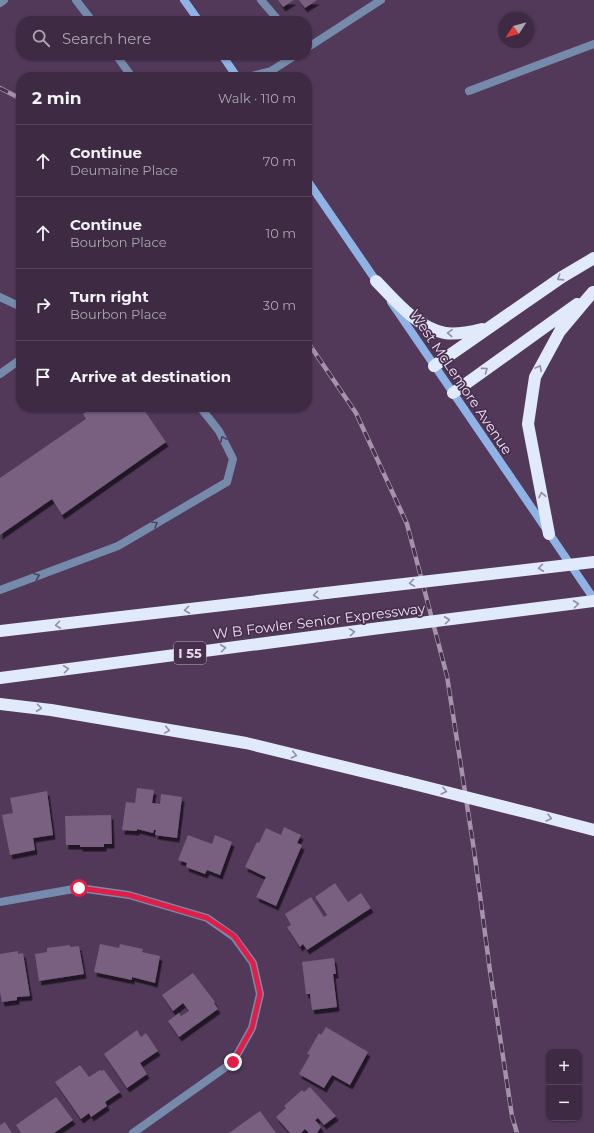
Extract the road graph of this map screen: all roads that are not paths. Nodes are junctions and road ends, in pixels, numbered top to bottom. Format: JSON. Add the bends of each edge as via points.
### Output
{"nodes":[{"id":1,"x":4,"y":0,"type":"edge"},
{"id":2,"x":76,"y":0,"type":"edge"},
{"id":3,"x":184,"y":0,"type":"edge"},
{"id":4,"x":261,"y":0,"type":"edge"},
{"id":5,"x":381,"y":0,"type":"edge"},
{"id":6,"x":0,"y":3,"type":"edge"},
{"id":7,"x":88,"y":16,"type":"edge"},
{"id":8,"x":195,"y":16,"type":"edge"},
{"id":9,"x":275,"y":16,"type":"edge"},
{"id":10,"x":594,"y":44,"type":"edge"},
{"id":11,"x":312,"y":45,"type":"edge"},
{"id":12,"x":120,"y":60,"type":"edge"},
{"id":13,"x":225,"y":60,"type":"edge"},
{"id":14,"x":288,"y":60,"type":"edge"},
{"id":15,"x":128,"y":72,"type":"edge"},
{"id":16,"x":234,"y":72,"type":"edge"},
{"id":17,"x":267,"y":72,"type":"edge"},
{"id":18,"x":469,"y":91,"type":"dead end"},
{"id":19,"x":312,"y":187,"type":"edge"},
{"id":20,"x":594,"y":258,"type":"edge"},
{"id":21,"x":376,"y":281,"type":"junction"},
{"id":22,"x":594,"y":292,"type":"edge"},
{"id":23,"x":0,"y":297,"type":"edge"},
{"id":24,"x":16,"y":305,"type":"edge"},
{"id":25,"x":489,"y":328,"type":"junction"},
{"id":26,"x":16,"y":363,"type":"edge"},
{"id":27,"x":434,"y":366,"type":"junction"},
{"id":28,"x":0,"y":374,"type":"edge"},
{"id":29,"x":453,"y":393,"type":"junction"},
{"id":30,"x":204,"y":412,"type":"edge"},
{"id":31,"x":549,"y":534,"type":"junction"},
{"id":32,"x":594,"y":562,"type":"edge"},
{"id":33,"x":0,"y":590,"type":"edge"},
{"id":34,"x":594,"y":600,"type":"edge"},
{"id":35,"x":0,"y":632,"type":"edge"},
{"id":36,"x":0,"y":678,"type":"edge"},
{"id":37,"x":0,"y":704,"type":"edge"},
{"id":38,"x":594,"y":821,"type":"edge"},
{"id":39,"x":569,"y":823,"type":"junction"},
{"id":40,"x":594,"y":830,"type":"edge"},
{"id":41,"x":0,"y":902,"type":"edge"},
{"id":42,"x":133,"y":1133,"type":"edge"}],
"edges":[{"from":1,"to":6,"type":"street"},
{"from":2,"to":7,"type":"street"},
{"from":3,"to":8,"type":"main road"},
{"from":4,"to":9,"type":"street"},
{"from":5,"to":11,"type":"street"},
{"from":10,"to":18,"type":"street"},
{"from":12,"to":15,"type":"street"},
{"from":13,"to":16,"type":"main road"},
{"from":14,"to":17,"type":"street"},
{"from":19,"to":21,"type":"main road","name":"West McLemore Avenue"},
{"from":20,"to":25,"type":"highway","one_way":true},
{"from":25,"to":21,"type":"highway","one_way":true,"via":[[465,333],[444,333],[418,320]]},
{"from":21,"to":27,"type":"main road","name":"West McLemore Avenue"},
{"from":29,"to":22,"type":"highway","one_way":true},
{"from":31,"to":22,"type":"highway","one_way":true,"via":[[528,424],[535,377],[560,331]]},
{"from":23,"to":24,"type":"street"},
{"from":25,"to":27,"type":"highway"},
{"from":26,"to":28,"type":"street"},
{"from":27,"to":29,"type":"main road","name":"West McLemore Avenue"},
{"from":29,"to":31,"type":"main road","name":"West McLemore Avenue"},
{"from":33,"to":30,"type":"street","one_way":true,"via":[[118,546],[227,482],[233,459],[219,431]]},
{"from":31,"to":34,"type":"main road","name":"West McLemore Avenue"},
{"from":32,"to":35,"type":"highway","name":"W B Fowler Senior Expressway","one_way":true,"bridge":true},
{"from":36,"to":34,"type":"highway","name":"W B Fowler Senior Expressway","number":"I 55","one_way":true,"bridge":true},
{"from":37,"to":39,"type":"highway","one_way":true,"bridge":true,"via":[[51,710],[246,743]]},
{"from":38,"to":39,"type":"highway"},
{"from":39,"to":40,"type":"highway"},
{"from":41,"to":42,"type":"street","via":[[79,888],[129,895],[207,918],[234,936],[253,963],[260,994],[252,1028],[233,1062]]}]}
